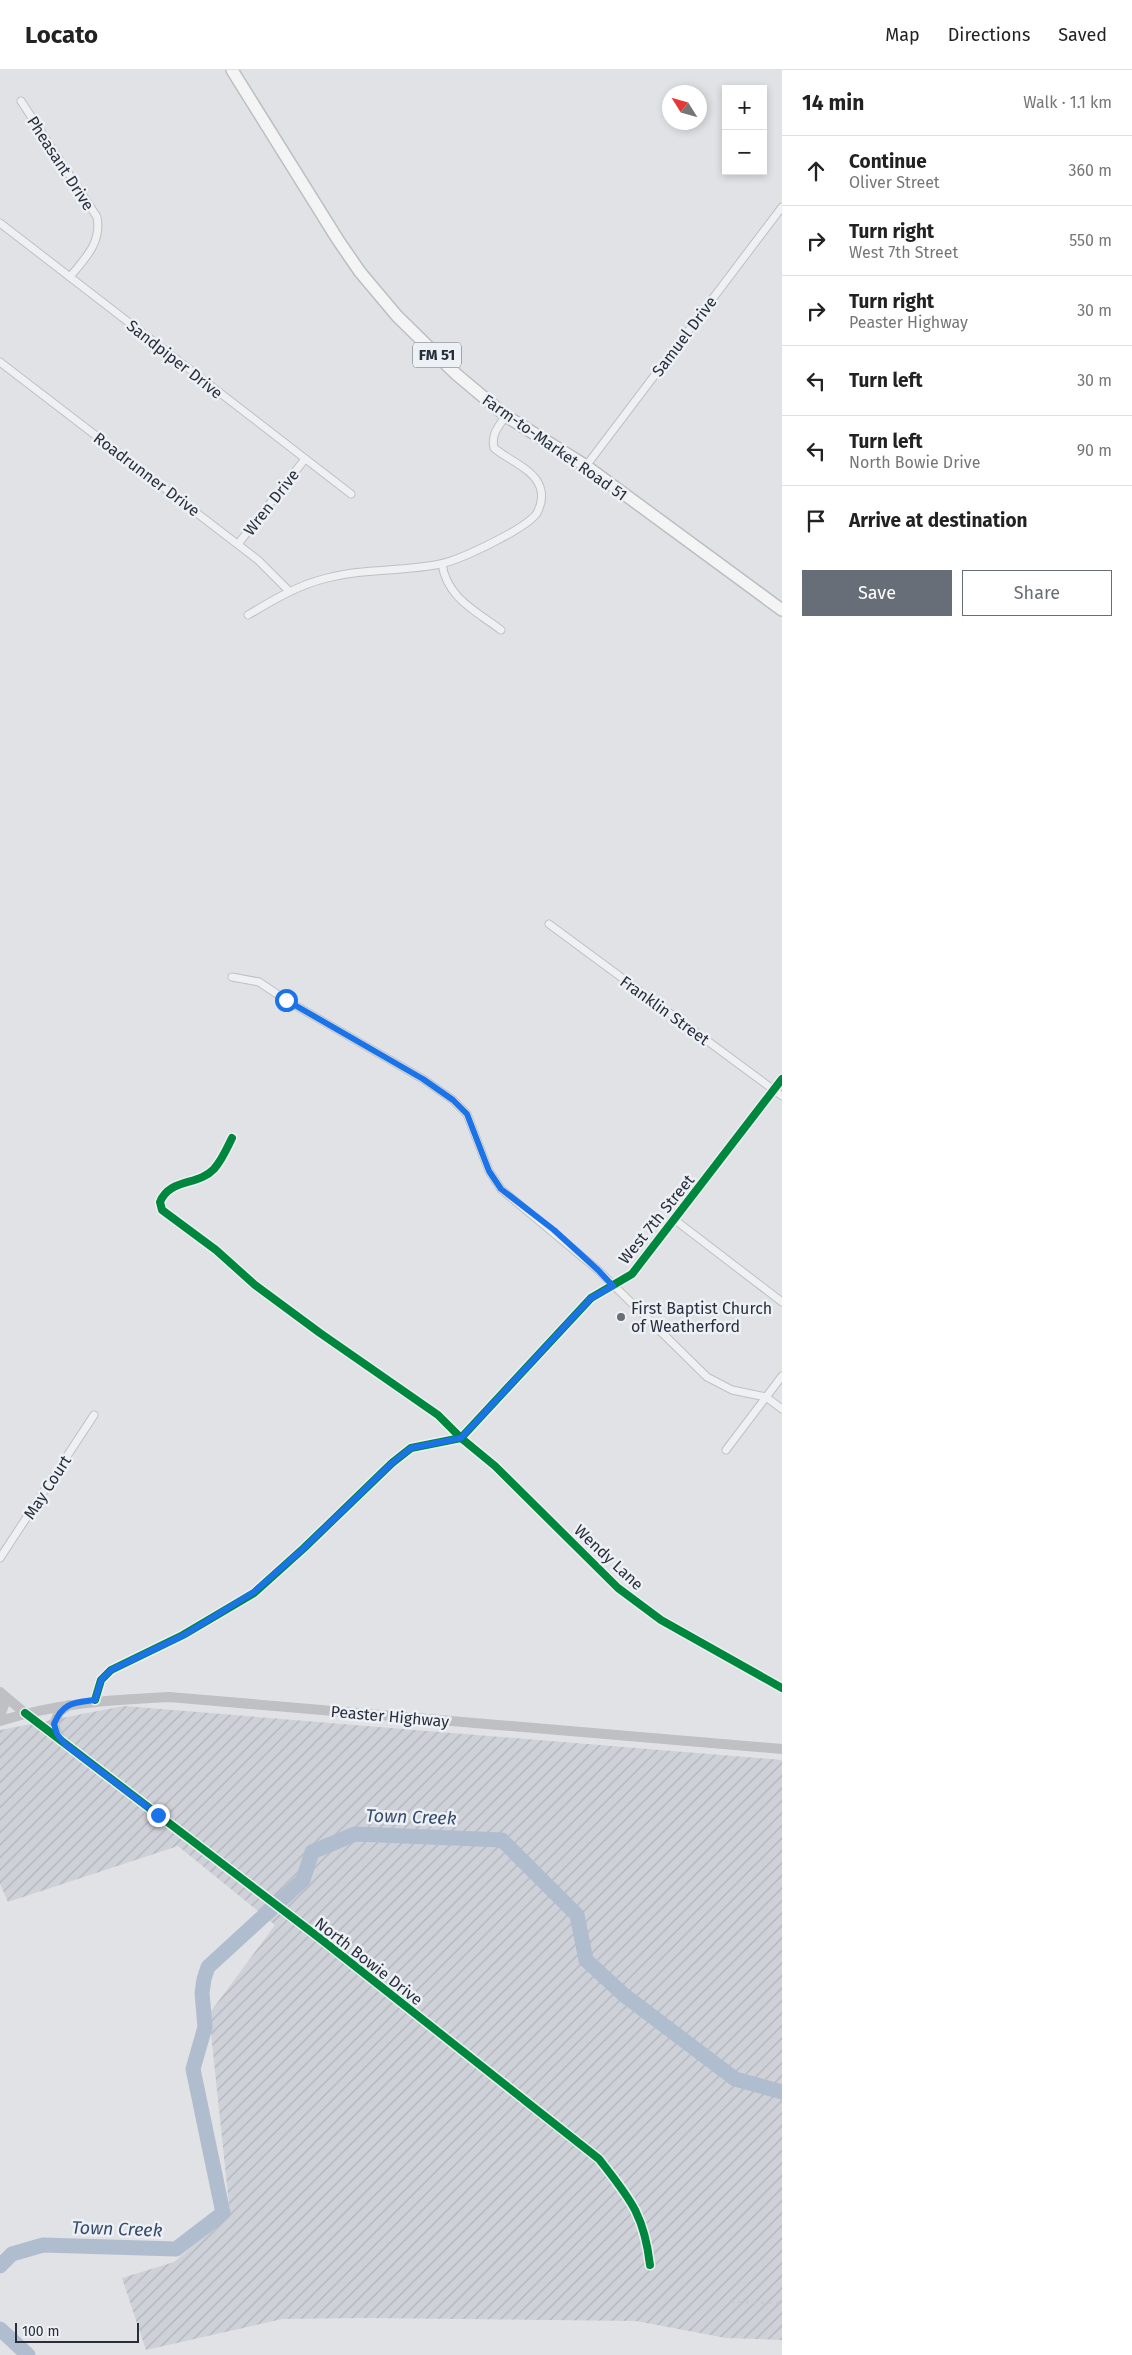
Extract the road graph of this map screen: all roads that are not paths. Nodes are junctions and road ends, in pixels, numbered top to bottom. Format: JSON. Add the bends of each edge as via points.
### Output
{"nodes":[{"id":1,"x":232,"y":70,"type":"edge"},
{"id":2,"x":21,"y":101,"type":"dead end"},
{"id":3,"x":782,"y":207,"type":"edge"},
{"id":4,"x":0,"y":223,"type":"edge"},
{"id":5,"x":70,"y":277,"type":"junction"},
{"id":6,"x":0,"y":362,"type":"edge"},
{"id":7,"x":506,"y":416,"type":"junction"},
{"id":8,"x":305,"y":460,"type":"junction"},
{"id":9,"x":586,"y":466,"type":"junction"},
{"id":10,"x":351,"y":494,"type":"dead end"},
{"id":11,"x":238,"y":544,"type":"junction"},
{"id":12,"x":442,"y":564,"type":"junction"},
{"id":13,"x":289,"y":591,"type":"junction"},
{"id":14,"x":782,"y":610,"type":"edge"},
{"id":15,"x":248,"y":615,"type":"dead end"},
{"id":16,"x":501,"y":630,"type":"dead end"},
{"id":17,"x":550,"y":924,"type":"dead end"},
{"id":18,"x":232,"y":977,"type":"dead end"},
{"id":19,"x":782,"y":1079,"type":"edge"},
{"id":20,"x":774,"y":1089,"type":"junction"},
{"id":21,"x":782,"y":1096,"type":"edge"},
{"id":22,"x":232,"y":1138,"type":"dead end"},
{"id":23,"x":675,"y":1220,"type":"junction"},
{"id":24,"x":613,"y":1286,"type":"junction"},
{"id":25,"x":782,"y":1302,"type":"edge"},
{"id":26,"x":782,"y":1376,"type":"edge"},
{"id":27,"x":766,"y":1397,"type":"junction"},
{"id":28,"x":782,"y":1409,"type":"edge"},
{"id":29,"x":94,"y":1415,"type":"dead end"},
{"id":30,"x":461,"y":1438,"type":"junction"},
{"id":31,"x":726,"y":1450,"type":"dead end"},
{"id":32,"x":0,"y":1558,"type":"edge"},
{"id":33,"x":782,"y":1688,"type":"edge"},
{"id":34,"x":0,"y":1692,"type":"edge"},
{"id":35,"x":95,"y":1700,"type":"junction"},
{"id":36,"x":71,"y":1704,"type":"junction"},
{"id":37,"x":25,"y":1713,"type":"junction"},
{"id":38,"x":0,"y":1716,"type":"edge"},
{"id":39,"x":0,"y":1721,"type":"edge"},
{"id":40,"x":65,"y":1744,"type":"junction"},
{"id":41,"x":782,"y":1750,"type":"edge"},
{"id":42,"x":650,"y":2265,"type":"dead end"}],
"edges":[{"from":1,"to":7,"type":"main road","name":"Farm-to-Market Road 51","number":"FM 51","via":[[360,272],[397,316],[456,374]]},
{"from":2,"to":5,"type":"street","name":"Pheasant Drive","via":[[97,217],[96,242]]},
{"from":3,"to":9,"type":"street","name":"Samuel Drive"},
{"from":4,"to":5,"type":"street","name":"Sandpiper Drive"},
{"from":5,"to":8,"type":"street","name":"Sandpiper Drive"},
{"from":6,"to":11,"type":"street","name":"Roadrunner Drive"},
{"from":7,"to":9,"type":"main road","name":"Farm-to-Market Road 51","number":"FM 51"},
{"from":7,"to":12,"type":"street","via":[[495,431],[492,439],[494,448],[537,480],[542,500],[528,521],[476,551]]},
{"from":8,"to":10,"type":"street","name":"Sandpiper Drive"},
{"from":8,"to":11,"type":"street","name":"Wren Drive"},
{"from":9,"to":14,"type":"main road","name":"Farm-to-Market Road 51","number":"FM 51"},
{"from":11,"to":13,"type":"street","name":"Roadrunner Drive"},
{"from":12,"to":13,"type":"street","via":[[356,572],[325,578]]},
{"from":12,"to":16,"type":"street","via":[[449,587]]},
{"from":13,"to":15,"type":"street"},
{"from":17,"to":20,"type":"street","name":"Franklin Street"},
{"from":18,"to":24,"type":"street","via":[[259,982],[453,1100],[467,1114],[489,1171],[501,1189],[561,1237]]},
{"from":19,"to":20,"type":"street","name":"West 7th Street"},
{"from":20,"to":21,"type":"street","name":"Franklin Street"},
{"from":20,"to":23,"type":"street","name":"West 7th Street"},
{"from":22,"to":30,"type":"street","name":"Wendy Lane","via":[[214,1169],[203,1177],[171,1187],[163,1194],[162,1210],[276,1301],[438,1415]]},
{"from":23,"to":24,"type":"street","name":"West 7th Street","via":[[632,1274]]},
{"from":23,"to":25,"type":"street"},
{"from":24,"to":27,"type":"street","via":[[708,1377],[732,1390]]},
{"from":24,"to":30,"type":"street","name":"West 7th Street","via":[[591,1298]]},
{"from":26,"to":27,"type":"street"},
{"from":27,"to":28,"type":"street"},
{"from":27,"to":31,"type":"street"},
{"from":29,"to":32,"type":"street","name":"May Court"},
{"from":30,"to":33,"type":"street","name":"Wendy Lane","via":[[495,1466],[618,1588],[662,1620]]},
{"from":30,"to":35,"type":"street","via":[[411,1448],[254,1592],[184,1635],[111,1670],[101,1680]]},
{"from":34,"to":37,"type":"main road"},
{"from":34,"to":38,"type":"main road","via":[[5,1702]]},
{"from":35,"to":36,"type":"main road","name":"Peaster Highway"},
{"from":35,"to":41,"type":"main road","name":"Peaster Highway","via":[[169,1697]]},
{"from":36,"to":37,"type":"main road","name":"Peaster Highway"},
{"from":36,"to":40,"type":"main road","via":[[59,1712],[54,1724]]},
{"from":37,"to":39,"type":"main road","name":"Peaster Highway"},
{"from":37,"to":40,"type":"street","name":"North Bowie Drive"},
{"from":40,"to":42,"type":"street","name":"North Bowie Drive","via":[[599,2159],[633,2204],[644,2230]]}]}
